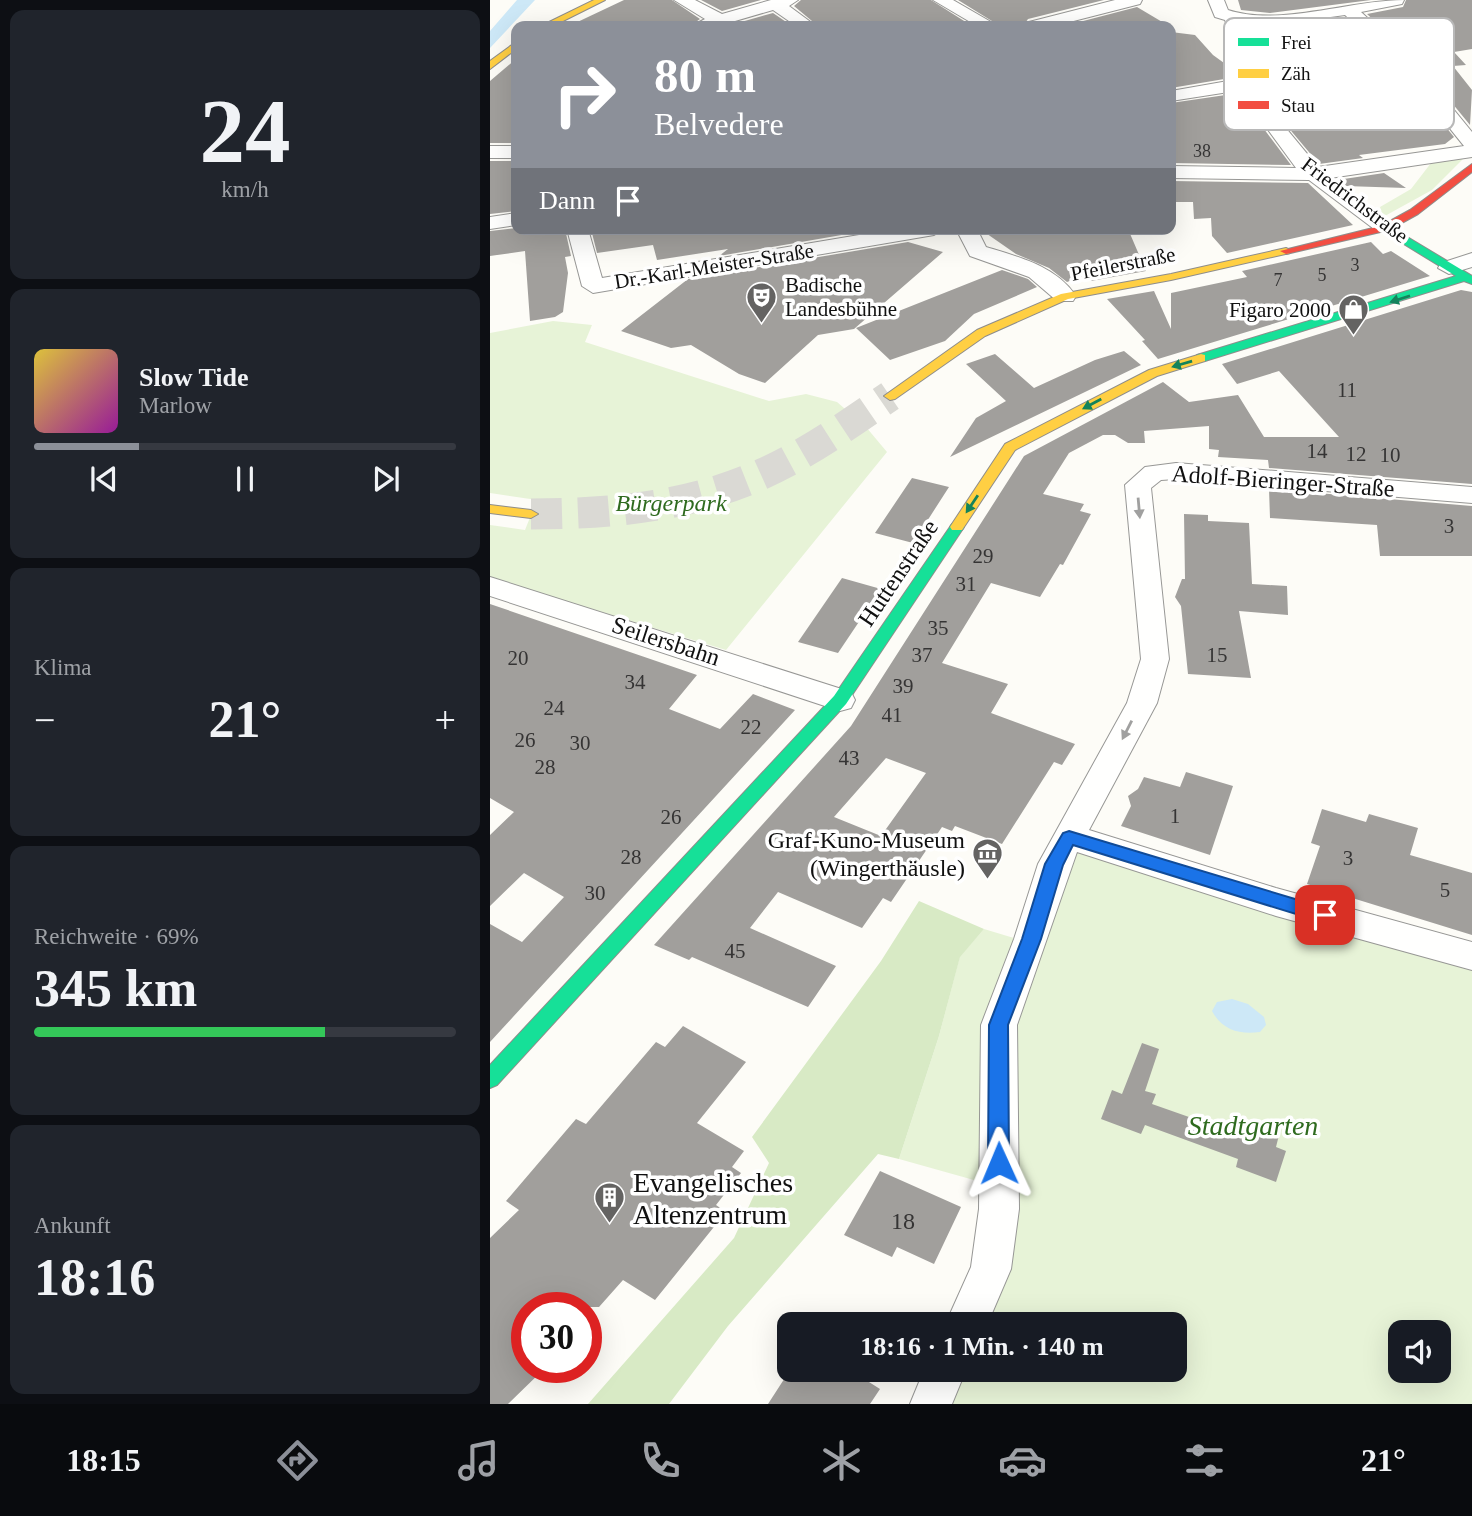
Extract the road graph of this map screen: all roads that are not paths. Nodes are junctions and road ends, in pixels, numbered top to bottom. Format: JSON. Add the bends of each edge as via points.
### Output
{"nodes":[{"id":1,"x":601,"y":0,"type":"edge"},
{"id":2,"x":682,"y":0,"type":"edge"},
{"id":3,"x":942,"y":0,"type":"edge"},
{"id":4,"x":1134,"y":0,"type":"edge"},
{"id":5,"x":1216,"y":0,"type":"edge"},
{"id":6,"x":1396,"y":0,"type":"edge"},
{"id":7,"x":782,"y":2,"type":"edge"},
{"id":8,"x":1350,"y":11,"type":"junction"},
{"id":9,"x":1233,"y":18,"type":"joint"},
{"id":10,"x":1358,"y":18,"type":"edge"},
{"id":11,"x":720,"y":20,"type":"junction"},
{"id":12,"x":557,"y":21,"type":"edge"},
{"id":13,"x":717,"y":21,"type":"edge"},
{"id":14,"x":802,"y":21,"type":"edge"},
{"id":15,"x":980,"y":21,"type":"edge"},
{"id":16,"x":1054,"y":21,"type":"edge"},
{"id":17,"x":511,"y":49,"type":"edge"},
{"id":18,"x":490,"y":66,"type":"edge"},
{"id":19,"x":1224,"y":85,"type":"edge"},
{"id":20,"x":1176,"y":95,"type":"edge"},
{"id":21,"x":1454,"y":122,"type":"edge"},
{"id":22,"x":1278,"y":130,"type":"edge"},
{"id":23,"x":1472,"y":144,"type":"edge"},
{"id":24,"x":1472,"y":151,"type":"edge"},
{"id":25,"x":490,"y":152,"type":"edge"},
{"id":26,"x":511,"y":152,"type":"edge"},
{"id":27,"x":1472,"y":167,"type":"edge"},
{"id":28,"x":1176,"y":172,"type":"edge"},
{"id":29,"x":1313,"y":174,"type":"junction"},
{"id":30,"x":511,"y":220,"type":"edge"},
{"id":31,"x":490,"y":223,"type":"edge"},
{"id":32,"x":1385,"y":228,"type":"junction"},
{"id":33,"x":579,"y":235,"type":"edge"},
{"id":34,"x":898,"y":235,"type":"edge"},
{"id":35,"x":969,"y":235,"type":"edge"},
{"id":36,"x":1464,"y":271,"type":"edge"},
{"id":37,"x":1065,"y":296,"type":"junction"},
{"id":38,"x":890,"y":396,"type":"tunnel mouth"},
{"id":39,"x":1472,"y":495,"type":"edge"},
{"id":40,"x":490,"y":509,"type":"edge"},
{"id":41,"x":531,"y":514,"type":"tunnel mouth"},
{"id":42,"x":490,"y":586,"type":"edge"},
{"id":43,"x":840,"y":700,"type":"junction"},
{"id":44,"x":1069,"y":837,"type":"junction"},
{"id":45,"x":1472,"y":956,"type":"edge"},
{"id":46,"x":490,"y":1079,"type":"edge"},
{"id":47,"x":972,"y":1312,"type":"edge"},
{"id":48,"x":940,"y":1382,"type":"edge"},
{"id":49,"x":931,"y":1404,"type":"edge"}],
"edges":[{"from":1,"to":12,"type":"street"},
{"from":2,"to":11,"type":"street"},
{"from":3,"to":15,"type":"street"},
{"from":4,"to":16,"type":"street"},
{"from":5,"to":9,"type":"street","via":[[1221,13]]},
{"from":6,"to":8,"type":"street"},
{"from":7,"to":11,"type":"street"},
{"from":7,"to":14,"type":"street"},
{"from":8,"to":9,"type":"street"},
{"from":8,"to":10,"type":"street"},
{"from":11,"to":13,"type":"street"},
{"from":17,"to":18,"type":"street"},
{"from":19,"to":20,"type":"street"},
{"from":21,"to":23,"type":"street"},
{"from":22,"to":29,"type":"street","name":"Friedrichstraße"},
{"from":24,"to":29,"type":"street"},
{"from":25,"to":26,"type":"street"},
{"from":27,"to":32,"type":"street","name":"Pfeilerstraße","via":[[1414,212]]},
{"from":28,"to":29,"type":"street"},
{"from":29,"to":32,"type":"street","name":"Friedrichstraße"},
{"from":30,"to":31,"type":"street"},
{"from":32,"to":36,"type":"street","name":"Friedrichstraße"},
{"from":32,"to":37,"type":"street","name":"Pfeilerstraße"},
{"from":33,"to":34,"type":"street","name":"Dr.-Karl-Meister-Straße","via":[[593,286]]},
{"from":35,"to":37,"type":"street","via":[[978,251],[1032,269]]},
{"from":36,"to":43,"type":"street","name":"Huttenstraße","one_way":true,"via":[[1153,373],[1010,447]]},
{"from":37,"to":38,"type":"street","name":"Pfeilerstraße","via":[[981,333]]},
{"from":39,"to":44,"type":"street","name":"Adolf-Bieringer-Straße","one_way":true,"via":[[1176,471],[1154,473],[1138,485],[1154,659],[1142,703]]},
{"from":40,"to":41,"type":"street"},
{"from":42,"to":43,"type":"street","name":"Seilersbahn"},
{"from":43,"to":46,"type":"street","name":"Huttenstraße"},
{"from":44,"to":45,"type":"street","via":[[1276,902]]},
{"from":44,"to":47,"type":"street","name":"Adolf-Bieringer-Straße","via":[[1054,864],[999,1025],[999,1209],[991,1269]]},
{"from":48,"to":49,"type":"street"}]}
